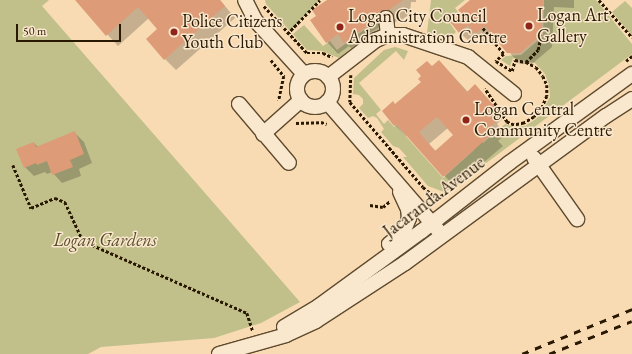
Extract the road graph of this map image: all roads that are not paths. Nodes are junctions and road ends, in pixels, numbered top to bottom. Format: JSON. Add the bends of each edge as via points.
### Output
{"nodes":[{"id":1,"x":245,"y":0,"type":"edge"},
{"id":2,"x":386,"y":18,"type":"dead end"},
{"id":3,"x":388,"y":35,"type":"junction"},
{"id":4,"x":304,"y":74,"type":"junction"},
{"id":5,"x":632,"y":74,"type":"edge"},
{"id":6,"x":328,"y":77,"type":"junction"},
{"id":7,"x":514,"y":94,"type":"dead end"},
{"id":8,"x":632,"y":99,"type":"edge"},
{"id":9,"x":301,"y":100,"type":"junction"},
{"id":10,"x":327,"y":102,"type":"junction"},
{"id":11,"x":238,"y":104,"type":"dead end"},
{"id":12,"x":263,"y":134,"type":"junction"},
{"id":13,"x":528,"y":149,"type":"junction"},
{"id":14,"x":289,"y":164,"type":"dead end"},
{"id":15,"x":538,"y":165,"type":"junction"},
{"id":16,"x":394,"y":179,"type":"junction"},
{"id":17,"x":577,"y":219,"type":"dead end"},
{"id":18,"x":432,"y":223,"type":"junction"},
{"id":19,"x":442,"y":236,"type":"junction"},
{"id":20,"x":329,"y":299,"type":"junction"},
{"id":21,"x":256,"y":344,"type":"junction"},
{"id":22,"x":219,"y":354,"type":"edge"}],
"edges":[{"from":1,"to":4,"type":"street","via":[[255,20]]},
{"from":2,"to":3,"type":"street"},
{"from":3,"to":6,"type":"street","via":[[376,40]]},
{"from":3,"to":7,"type":"street","via":[[403,35],[468,56]]},
{"from":4,"to":6,"type":"street","via":[[320,71]]},
{"from":4,"to":9,"type":"street","via":[[298,84],[298,95]]},
{"from":5,"to":13,"type":"street","name":"Jacaranda Avenue"},
{"from":6,"to":10,"type":"street","via":[[333,87]]},
{"from":8,"to":15,"type":"street","name":"Jacaranda Avenue"},
{"from":9,"to":10,"type":"street","via":[[311,106]]},
{"from":9,"to":12,"type":"street"},
{"from":10,"to":16,"type":"street"},
{"from":11,"to":12,"type":"street"},
{"from":12,"to":14,"type":"street"},
{"from":13,"to":15,"type":"street"},
{"from":13,"to":18,"type":"street","name":"Jacaranda Avenue"},
{"from":15,"to":17,"type":"street"},
{"from":15,"to":19,"type":"street","name":"Jacaranda Avenue"},
{"from":16,"to":18,"type":"street"},
{"from":16,"to":20,"type":"street","via":[[408,209],[409,218],[403,233],[349,275]]},
{"from":18,"to":19,"type":"street"},
{"from":18,"to":20,"type":"street","name":"Jacaranda Avenue"},
{"from":19,"to":21,"type":"street","name":"Jacaranda Avenue","via":[[316,321],[286,335]]},
{"from":20,"to":21,"type":"street","name":"Jacaranda Avenue"},
{"from":21,"to":22,"type":"street","name":"Jacaranda Avenue"}]}
